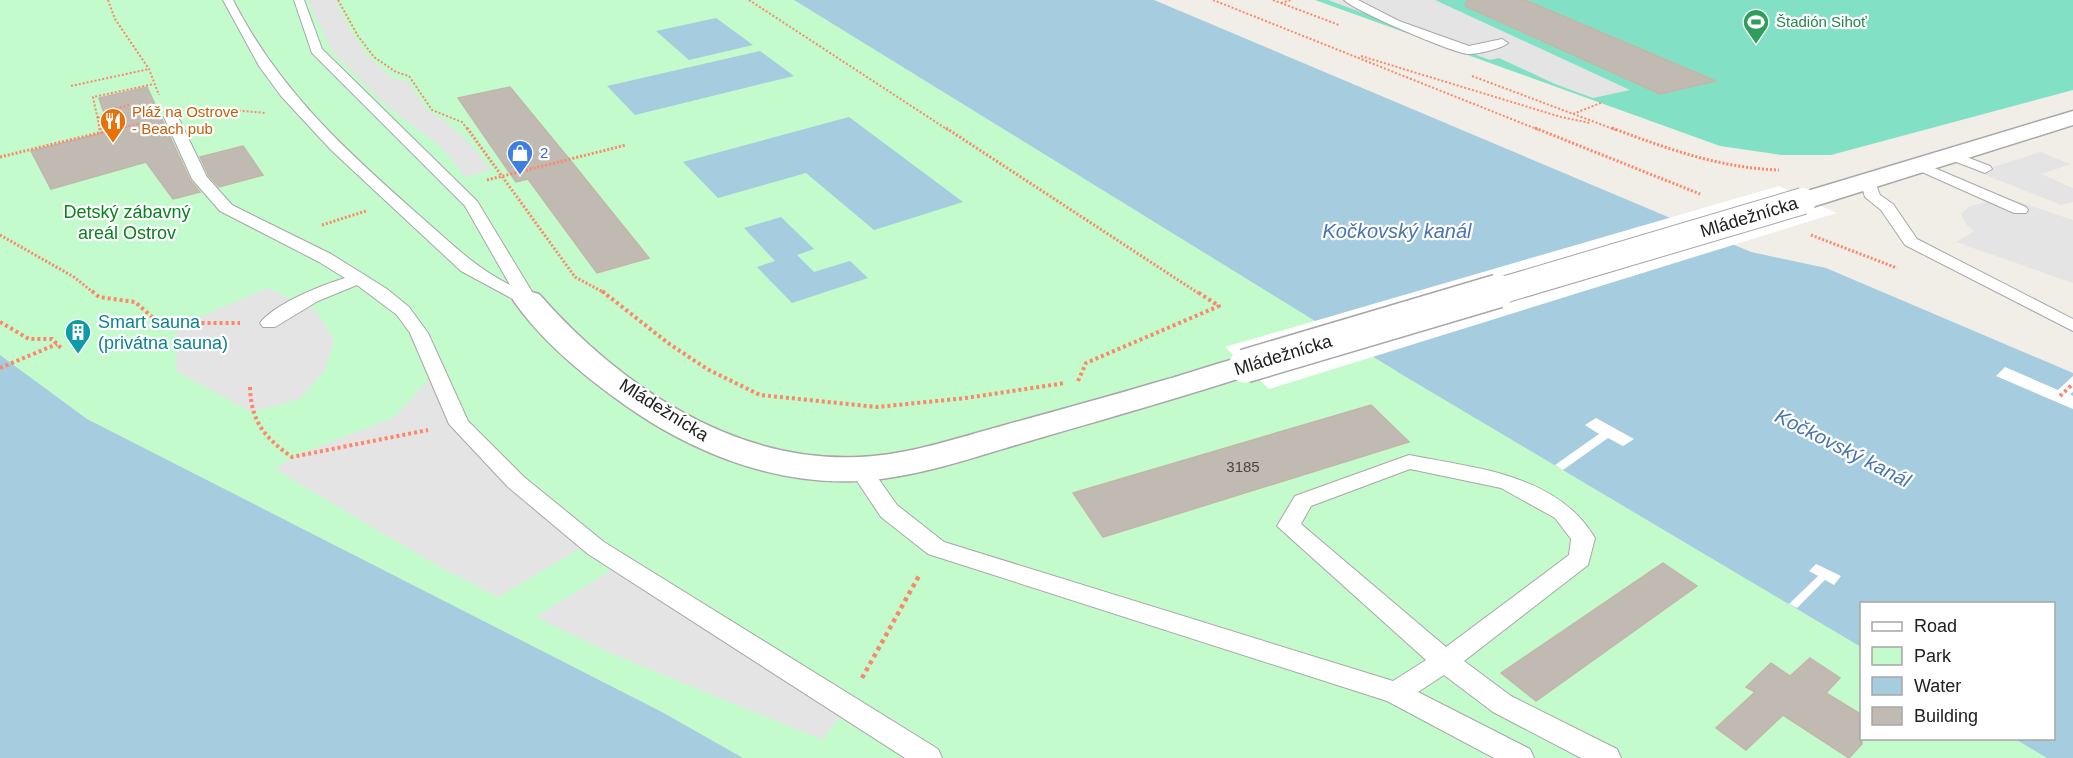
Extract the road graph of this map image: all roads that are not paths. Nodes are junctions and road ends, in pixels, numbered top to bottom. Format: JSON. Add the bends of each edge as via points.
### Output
{"nodes":[{"id":1,"x":228,"y":0,"type":"edge"},
{"id":2,"x":299,"y":0,"type":"edge"},
{"id":3,"x":1349,"y":0,"type":"edge"},
{"id":4,"x":1502,"y":43,"type":"dead end"},
{"id":5,"x":171,"y":117,"type":"road end"},
{"id":6,"x":2073,"y":118,"type":"edge"},
{"id":7,"x":1951,"y":155,"type":"junction"},
{"id":8,"x":1918,"y":165,"type":"junction"},
{"id":9,"x":1985,"y":169,"type":"dead end"},
{"id":10,"x":1868,"y":180,"type":"junction"},
{"id":11,"x":2020,"y":210,"type":"dead end"},
{"id":12,"x":359,"y":279,"type":"junction"},
{"id":13,"x":528,"y":300,"type":"junction"},
{"id":14,"x":269,"y":323,"type":"road end"},
{"id":15,"x":2073,"y":326,"type":"edge"},
{"id":16,"x":860,"y":469,"type":"junction"},
{"id":17,"x":1445,"y":661,"type":"junction"},
{"id":18,"x":1396,"y":693,"type":"junction"},
{"id":19,"x":928,"y":758,"type":"edge"},
{"id":20,"x":1520,"y":758,"type":"edge"},
{"id":21,"x":1607,"y":758,"type":"edge"}],
"edges":[{"from":1,"to":13,"type":"lane","via":[[237,22],[267,67],[306,117],[346,158],[474,272]]},
{"from":2,"to":13,"type":"lane","via":[[316,50],[471,204]]},
{"from":3,"to":4,"type":"lane","via":[[1395,23],[1468,50]]},
{"from":5,"to":12,"type":"lane","via":[[200,179],[226,208]]},
{"from":6,"to":7,"type":"street","name":"Mládežnícka"},
{"from":7,"to":8,"type":"street","name":"Mládežnícka"},
{"from":7,"to":9,"type":"lane"},
{"from":8,"to":10,"type":"street","name":"Mládežnícka"},
{"from":8,"to":11,"type":"lane"},
{"from":10,"to":15,"type":"lane","via":[[1873,197],[1887,207],[1911,242]]},
{"from":10,"to":16,"type":"street","name":"Mládežnícka","bridge":true,"via":[[936,456]]},
{"from":12,"to":14,"type":"lane","via":[[299,302]]},
{"from":12,"to":19,"type":"lane","via":[[403,311],[418,333],[459,424],[516,482],[596,548]]},
{"from":13,"to":16,"type":"street","name":"Mládežnícka","via":[[546,322],[590,361],[681,426],[722,446],[780,463]]},
{"from":16,"to":18,"type":"lane","via":[[889,511],[936,548]]},
{"from":17,"to":17,"type":"lane","via":[[1288,526],[1303,501],[1409,462],[1507,482],[1563,512],[1583,538],[1580,559]]},
{"from":17,"to":18,"type":"lane"},
{"from":17,"to":21,"type":"lane","via":[[1502,704]]},
{"from":18,"to":20,"type":"lane"}]}
